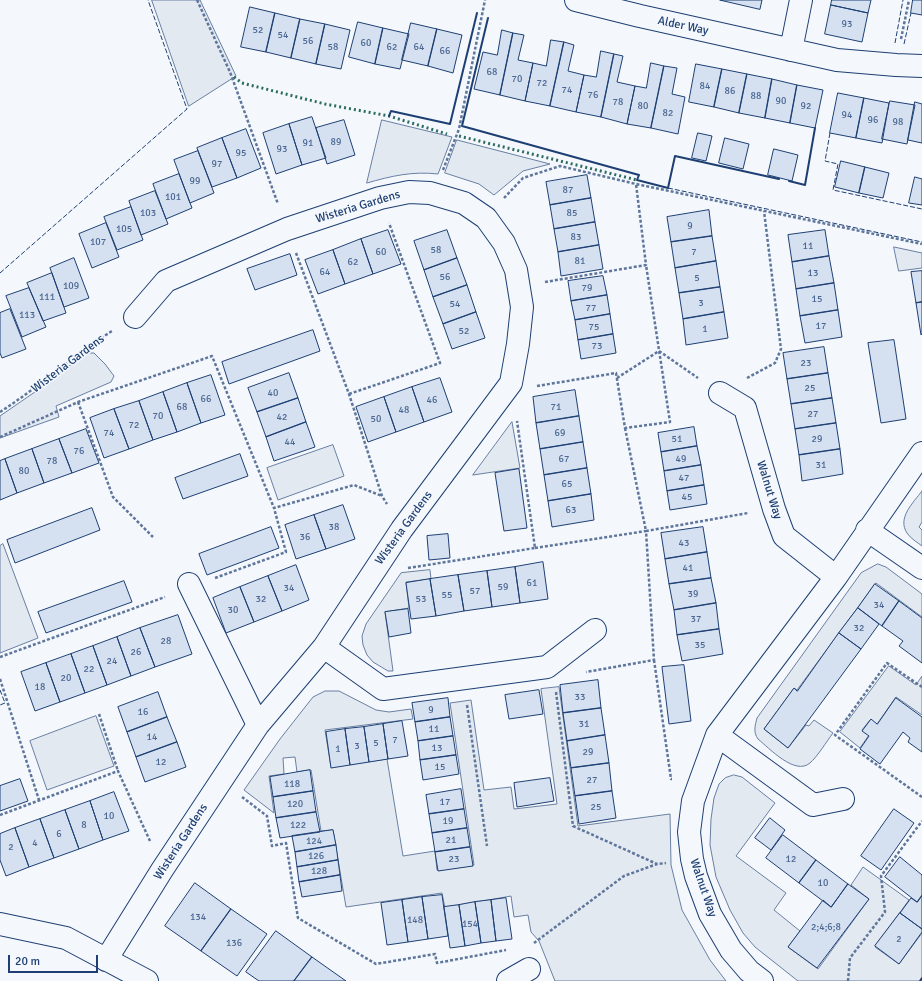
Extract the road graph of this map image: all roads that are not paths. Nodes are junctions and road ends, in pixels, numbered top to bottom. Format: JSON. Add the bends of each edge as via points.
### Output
{"nodes":[{"id":1,"x":576,"y":0,"type":"edge"},
{"id":2,"x":800,"y":0,"type":"edge"},
{"id":3,"x":791,"y":50,"type":"junction"},
{"id":4,"x":922,"y":66,"type":"edge"},
{"id":5,"x":135,"y":317,"type":"road end"},
{"id":6,"x":720,"y":393,"type":"road end"},
{"id":7,"x":922,"y":453,"type":"edge"},
{"id":8,"x":867,"y":530,"type":"junction"},
{"id":9,"x":922,"y":568,"type":"edge"},
{"id":10,"x":836,"y":577,"type":"junction"},
{"id":11,"x":189,"y":584,"type":"dead end"},
{"id":12,"x":595,"y":630,"type":"dead end"},
{"id":13,"x":324,"y":647,"type":"junction"},
{"id":14,"x":258,"y":725,"type":"junction"},
{"id":15,"x":717,"y":735,"type":"junction"},
{"id":16,"x":843,"y":799,"type":"dead end"},
{"id":17,"x":0,"y":924,"type":"edge"},
{"id":18,"x":106,"y":960,"type":"junction"},
{"id":19,"x":529,"y":969,"type":"dead end"},
{"id":20,"x":147,"y":981,"type":"edge"},
{"id":21,"x":508,"y":981,"type":"edge"},
{"id":22,"x":762,"y":981,"type":"edge"}],
"edges":[{"from":1,"to":3,"type":"street","name":"Alder Way"},
{"from":2,"to":3,"type":"street"},
{"from":3,"to":4,"type":"street","name":"Alder Way","via":[[837,60]]},
{"from":5,"to":13,"type":"street","name":"Wisteria Gardens","via":[[166,281],[287,229],[380,198],[409,192],[430,193],[464,203],[486,218],[504,242],[516,270],[522,307],[512,387],[402,529]]},
{"from":6,"to":10,"type":"street","name":"Walnut Way","via":[[745,408],[784,536]]},
{"from":7,"to":8,"type":"street","name":"Walnut Way"},
{"from":8,"to":9,"type":"street"},
{"from":8,"to":10,"type":"street","name":"Walnut Way"},
{"from":10,"to":15,"type":"street","name":"Walnut Way"},
{"from":11,"to":14,"type":"street"},
{"from":12,"to":13,"type":"street","via":[[547,667],[382,689]]},
{"from":13,"to":14,"type":"street","name":"Wisteria Gardens"},
{"from":14,"to":18,"type":"street","name":"Wisteria Gardens"},
{"from":15,"to":16,"type":"street","via":[[813,805]]},
{"from":15,"to":22,"type":"street","name":"Walnut Way","via":[[693,801],[689,832],[692,859],[710,914],[730,950]]},
{"from":17,"to":18,"type":"street","via":[[66,938]]},
{"from":18,"to":20,"type":"street"},
{"from":19,"to":21,"type":"street"}]}
